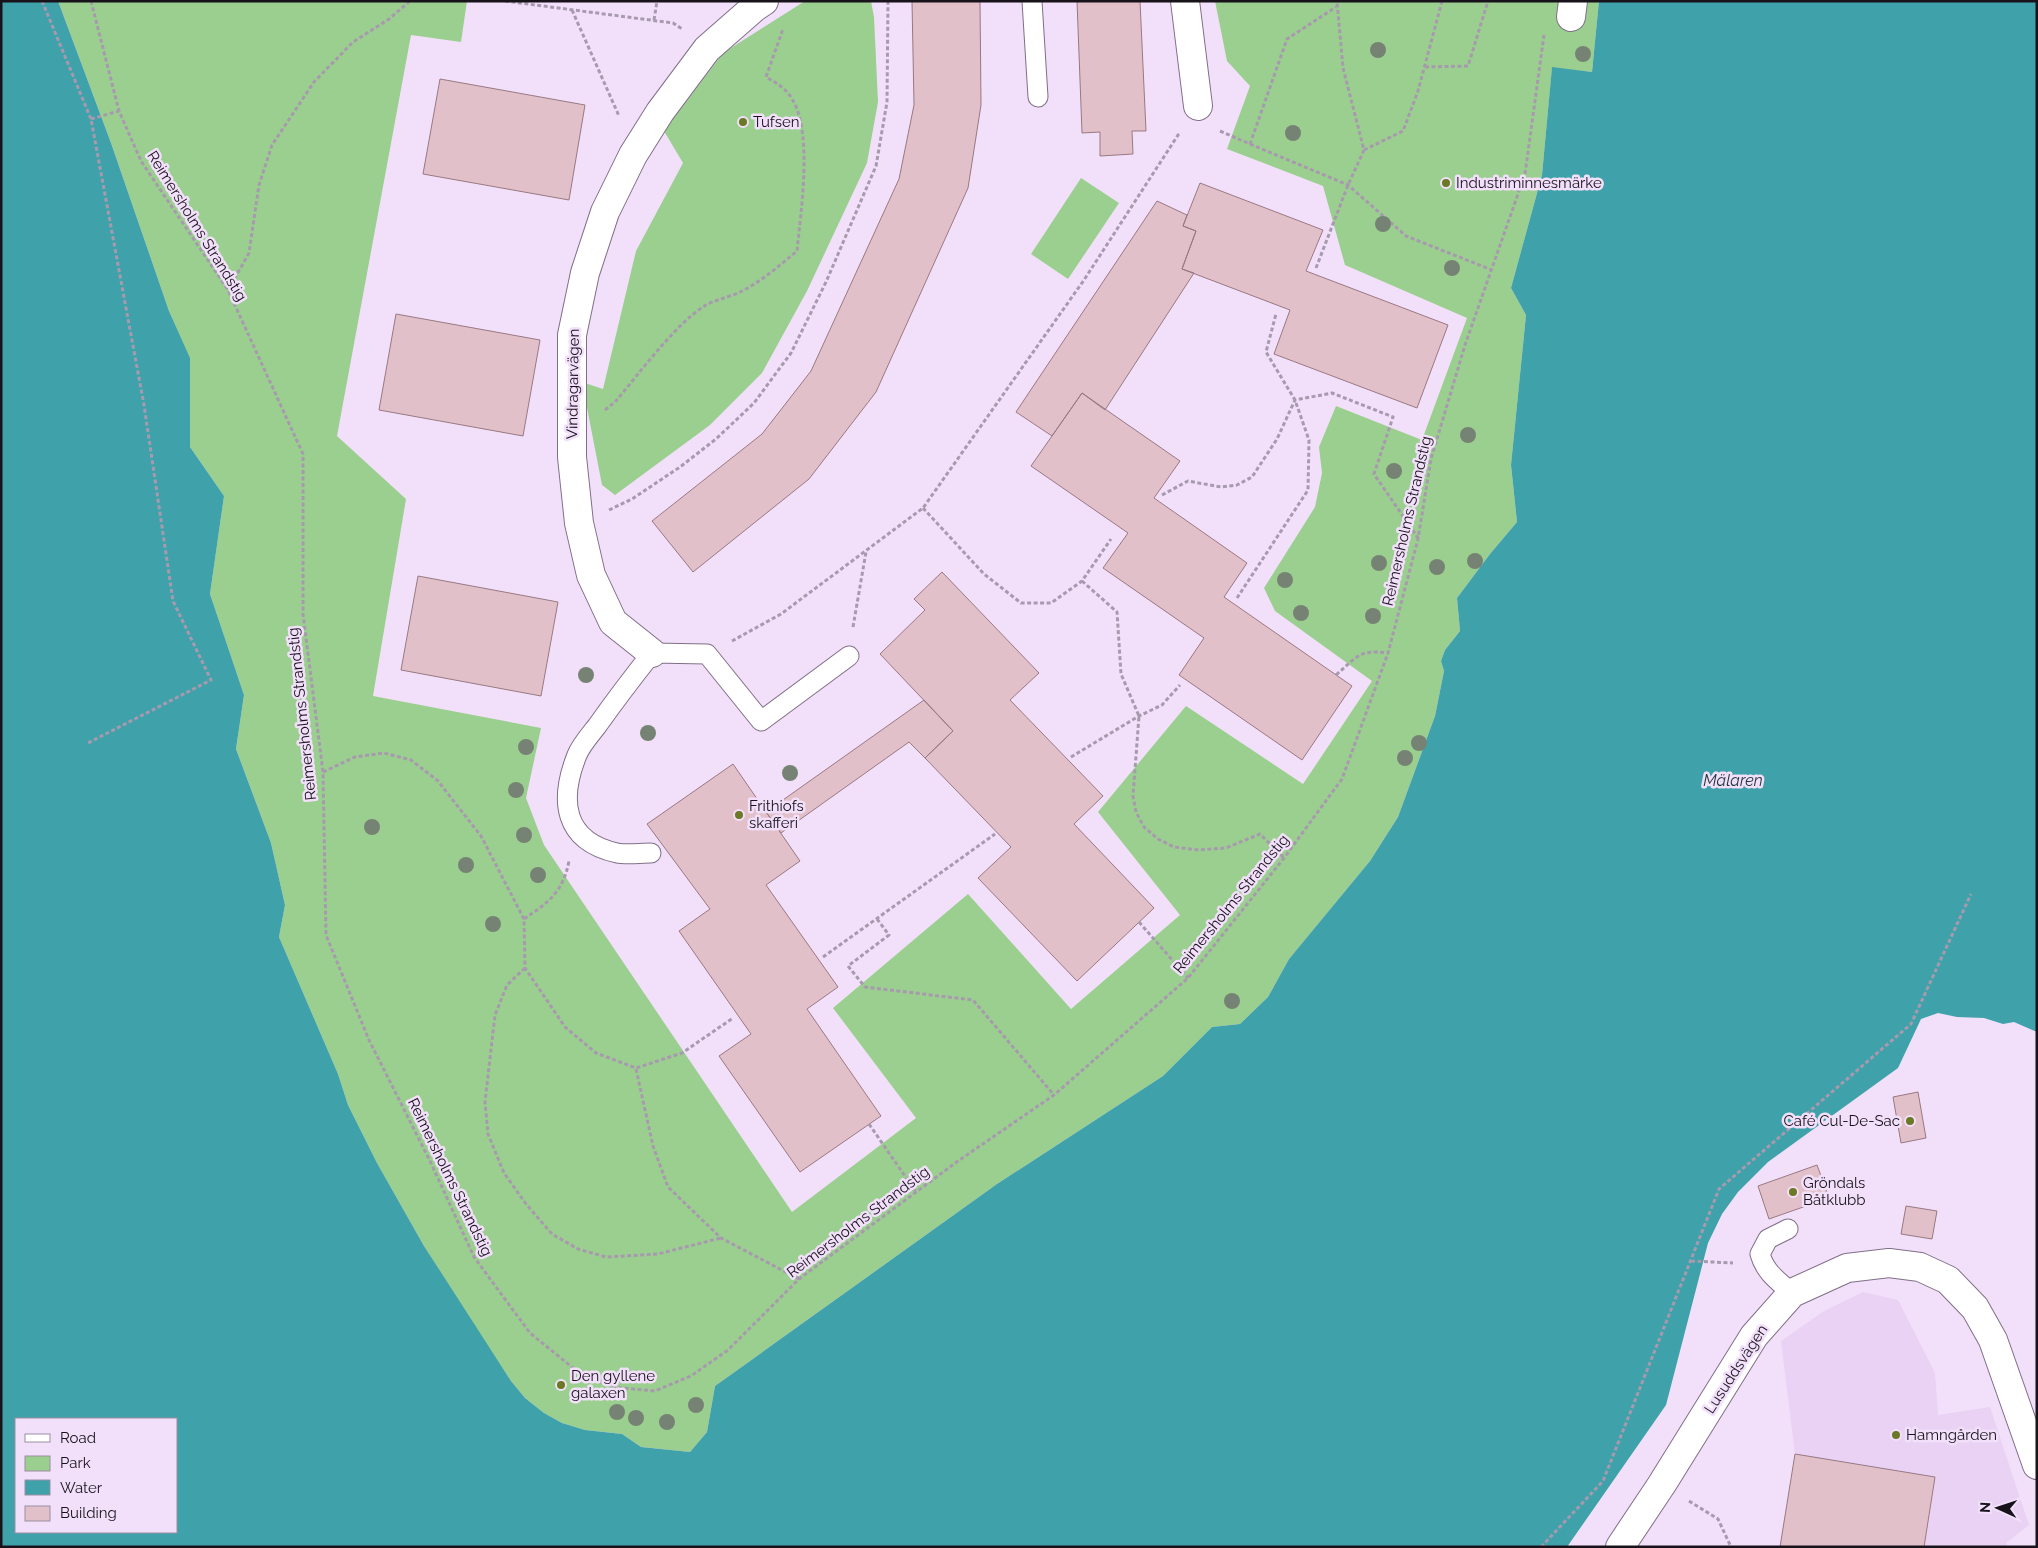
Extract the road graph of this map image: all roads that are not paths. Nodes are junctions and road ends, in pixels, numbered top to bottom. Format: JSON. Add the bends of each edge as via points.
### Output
{"nodes":[{"id":1,"x":764,"y":1,"type":"edge"},
{"id":2,"x":1032,"y":1,"type":"edge"},
{"id":3,"x":1184,"y":1,"type":"edge"},
{"id":4,"x":1038,"y":97,"type":"dead end"},
{"id":5,"x":1198,"y":106,"type":"road end"},
{"id":6,"x":652,"y":653,"type":"junction"},
{"id":7,"x":849,"y":656,"type":"road end"},
{"id":8,"x":651,"y":853,"type":"dead end"},
{"id":9,"x":1788,"y":1229,"type":"dead end"},
{"id":10,"x":1792,"y":1292,"type":"junction"},
{"id":11,"x":2037,"y":1465,"type":"edge"},
{"id":12,"x":1620,"y":1547,"type":"edge"}],
"edges":[{"from":1,"to":6,"type":"street","name":"Vindragarvägen","via":[[702,56],[633,155],[605,212],[585,273],[572,335],[572,457],[579,523],[591,575],[613,622]]},
{"from":2,"to":4,"type":"lane"},
{"from":3,"to":5,"type":"street"},
{"from":6,"to":7,"type":"lane","via":[[707,654],[761,721]]},
{"from":6,"to":8,"type":"lane","via":[[577,753],[567,792],[568,811],[575,828],[593,845],[618,853]]},
{"from":9,"to":10,"type":"lane","via":[[1768,1239],[1760,1254],[1768,1273]]},
{"from":10,"to":11,"type":"street","name":"Lusuddsvägen","via":[[1847,1268],[1889,1263],[1920,1267],[1948,1280],[1975,1308],[1993,1340]]},
{"from":10,"to":12,"type":"street","name":"Lusuddsvägen","via":[[1754,1336]]}]}
